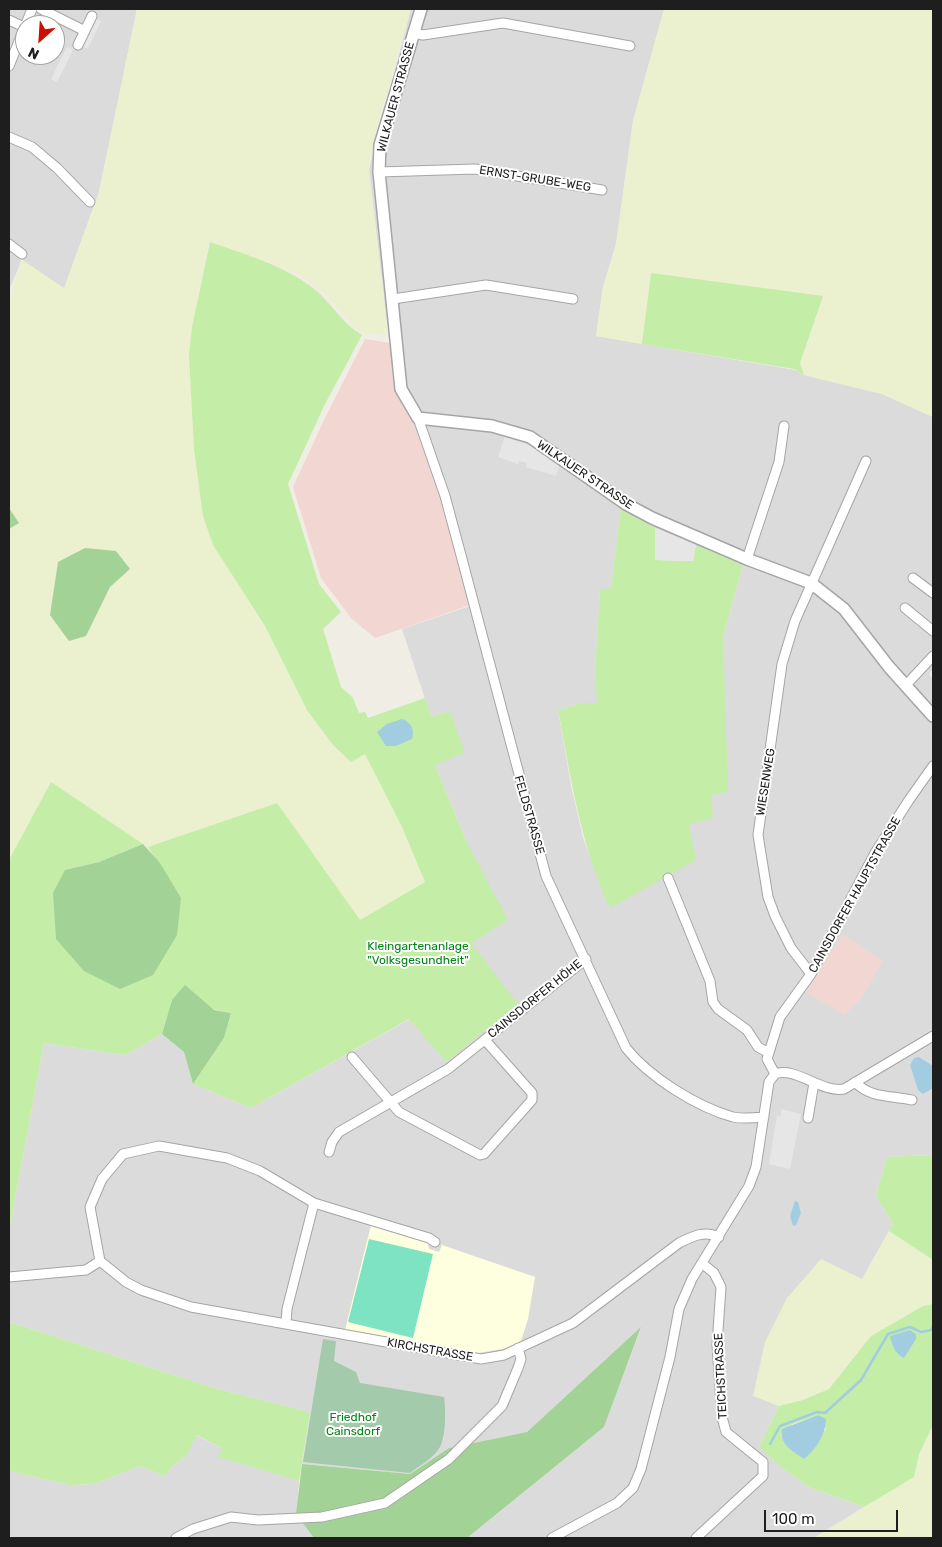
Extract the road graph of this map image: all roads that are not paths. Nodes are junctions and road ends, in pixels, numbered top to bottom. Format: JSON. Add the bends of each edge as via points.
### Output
{"nodes":[{"id":1,"x":41,"y":9,"type":"edge"},
{"id":2,"x":421,"y":9,"type":"edge"},
{"id":3,"x":92,"y":16,"type":"dead end"},
{"id":4,"x":85,"y":31,"type":"junction"},
{"id":5,"x":413,"y":33,"type":"junction"},
{"id":6,"x":78,"y":45,"type":"dead end"},
{"id":7,"x":630,"y":46,"type":"dead end"},
{"id":8,"x":15,"y":50,"type":"edge"},
{"id":9,"x":9,"y":66,"type":"edge"},
{"id":10,"x":9,"y":137,"type":"edge"},
{"id":11,"x":379,"y":172,"type":"junction"},
{"id":12,"x":602,"y":190,"type":"dead end"},
{"id":13,"x":90,"y":202,"type":"dead end"},
{"id":14,"x":9,"y":244,"type":"edge"},
{"id":15,"x":22,"y":254,"type":"dead end"},
{"id":16,"x":394,"y":299,"type":"junction"},
{"id":17,"x":573,"y":299,"type":"dead end"},
{"id":18,"x":418,"y":418,"type":"junction"},
{"id":19,"x":784,"y":426,"type":"dead end"},
{"id":20,"x":866,"y":461,"type":"dead end"},
{"id":21,"x":747,"y":559,"type":"junction"},
{"id":22,"x":914,"y":578,"type":"dead end"},
{"id":23,"x":811,"y":583,"type":"junction"},
{"id":24,"x":933,"y":593,"type":"edge"},
{"id":25,"x":905,"y":608,"type":"dead end"},
{"id":26,"x":933,"y":631,"type":"edge"},
{"id":27,"x":933,"y":656,"type":"edge"},
{"id":28,"x":906,"y":685,"type":"junction"},
{"id":29,"x":933,"y":716,"type":"edge"},
{"id":30,"x":933,"y":766,"type":"edge"},
{"id":31,"x":668,"y":878,"type":"dead end"},
{"id":32,"x":586,"y":959,"type":"junction"},
{"id":33,"x":811,"y":974,"type":"junction"},
{"id":34,"x":933,"y":1036,"type":"edge"},
{"id":35,"x":485,"y":1040,"type":"junction"},
{"id":36,"x":769,"y":1053,"type":"junction"},
{"id":37,"x":352,"y":1057,"type":"dead end"},
{"id":38,"x":775,"y":1074,"type":"junction"},
{"id":39,"x":855,"y":1082,"type":"junction"},
{"id":40,"x":814,"y":1083,"type":"junction"},
{"id":41,"x":912,"y":1100,"type":"dead end"},
{"id":42,"x":390,"y":1102,"type":"junction"},
{"id":43,"x":764,"y":1117,"type":"junction"},
{"id":44,"x":808,"y":1118,"type":"dead end"},
{"id":45,"x":328,"y":1152,"type":"dead end"},
{"id":46,"x":314,"y":1203,"type":"junction"},
{"id":47,"x":719,"y":1237,"type":"junction"},
{"id":48,"x":435,"y":1242,"type":"dead end"},
{"id":49,"x":100,"y":1261,"type":"junction"},
{"id":50,"x":703,"y":1264,"type":"junction"},
{"id":51,"x":9,"y":1277,"type":"edge"},
{"id":52,"x":286,"y":1323,"type":"junction"},
{"id":53,"x":518,"y":1348,"type":"junction"},
{"id":54,"x":176,"y":1538,"type":"edge"},
{"id":55,"x":552,"y":1538,"type":"edge"},
{"id":56,"x":696,"y":1538,"type":"edge"}],
"edges":[{"from":1,"to":4,"type":"street"},
{"from":2,"to":5,"type":"street","name":"WILKAUER STRASSE"},
{"from":3,"to":4,"type":"street"},
{"from":4,"to":6,"type":"street"},
{"from":5,"to":7,"type":"street","via":[[423,35],[503,23]]},
{"from":5,"to":11,"type":"street","name":"WILKAUER STRASSE","via":[[380,145]]},
{"from":8,"to":9,"type":"street"},
{"from":10,"to":13,"type":"street","via":[[32,148],[57,168]]},
{"from":11,"to":12,"type":"street","name":"ERNST-GRUBE-WEG","via":[[475,169]]},
{"from":11,"to":16,"type":"street","name":"WILKAUER STRASSE"},
{"from":14,"to":15,"type":"street"},
{"from":16,"to":17,"type":"street","via":[[486,285]]},
{"from":16,"to":18,"type":"street","name":"WILKAUER STRASSE","via":[[401,389]]},
{"from":18,"to":21,"type":"street","name":"WILKAUER STRASSE","via":[[492,426],[530,437],[643,513]]},
{"from":18,"to":32,"type":"street","name":"FELDSTRASSE","via":[[445,496],[546,876]]},
{"from":19,"to":21,"type":"street","via":[[779,462]]},
{"from":20,"to":23,"type":"street","name":"WIESENWEG"},
{"from":21,"to":23,"type":"street","name":"WILKAUER STRASSE"},
{"from":22,"to":24,"type":"street"},
{"from":23,"to":28,"type":"street","name":"WILKAUER STRASSE","via":[[844,609]]},
{"from":23,"to":33,"type":"street","name":"WIESENWEG","via":[[782,664],[758,836],[768,897],[775,916],[791,948]]},
{"from":25,"to":26,"type":"street"},
{"from":27,"to":28,"type":"street"},
{"from":28,"to":29,"type":"street","name":"WILKAUER STRASSE"},
{"from":30,"to":33,"type":"street","name":"CAINSDORFER HAUPTSTRASSE","via":[[876,853]]},
{"from":31,"to":36,"type":"street","via":[[710,981],[713,1002],[747,1030],[758,1047]]},
{"from":32,"to":35,"type":"street","name":"CAINSDORFER HÖHE"},
{"from":32,"to":43,"type":"street","name":"FELDSTRASSE","via":[[626,1048],[637,1062],[704,1105],[734,1117]]},
{"from":33,"to":36,"type":"street","name":"CAINSDORFER HAUPTSTRASSE","via":[[780,1016]]},
{"from":34,"to":39,"type":"street"},
{"from":35,"to":42,"type":"street","name":"CAINSDORFER HÖHE","via":[[448,1070]]},
{"from":35,"to":42,"type":"street","name":"CAINSDORFER HÖHE","via":[[532,1093],[532,1100],[484,1154],[480,1155],[399,1112]]},
{"from":36,"to":38,"type":"street","via":[[767,1060]]},
{"from":37,"to":42,"type":"street","name":"CAINSDORFER HÖHE"},
{"from":38,"to":40,"type":"street","via":[[784,1072]]},
{"from":38,"to":43,"type":"street","via":[[769,1082]]},
{"from":39,"to":40,"type":"street","via":[[838,1090]]},
{"from":39,"to":41,"type":"street","via":[[875,1094]]},
{"from":40,"to":44,"type":"street"},
{"from":42,"to":45,"type":"street","name":"CAINSDORFER HÖHE","via":[[339,1132]]},
{"from":43,"to":47,"type":"street","via":[[759,1152],[749,1186]]},
{"from":46,"to":48,"type":"street"},
{"from":46,"to":49,"type":"street","via":[[260,1171],[227,1158],[160,1146],[123,1154],[102,1178],[90,1207]]},
{"from":46,"to":52,"type":"street"},
{"from":47,"to":50,"type":"street"},
{"from":47,"to":53,"type":"street","name":"KIRCHSTRASSE","via":[[710,1232],[679,1243],[573,1324]]},
{"from":49,"to":51,"type":"street","via":[[86,1270]]},
{"from":49,"to":52,"type":"street","name":"KIRCHSTRASSE","via":[[126,1282],[169,1301],[208,1311]]},
{"from":50,"to":55,"type":"street","via":[[692,1279],[679,1309],[642,1469],[633,1488],[617,1503]]},
{"from":50,"to":56,"type":"street","name":"TEICHSTRASSE","via":[[714,1273],[721,1287],[717,1346],[726,1432],[763,1462],[763,1476]]},
{"from":52,"to":53,"type":"street","name":"KIRCHSTRASSE","via":[[466,1358],[493,1359]]},
{"from":53,"to":54,"type":"street","via":[[521,1359],[502,1406],[448,1459],[385,1503],[322,1517],[258,1520],[231,1517]]}]}
